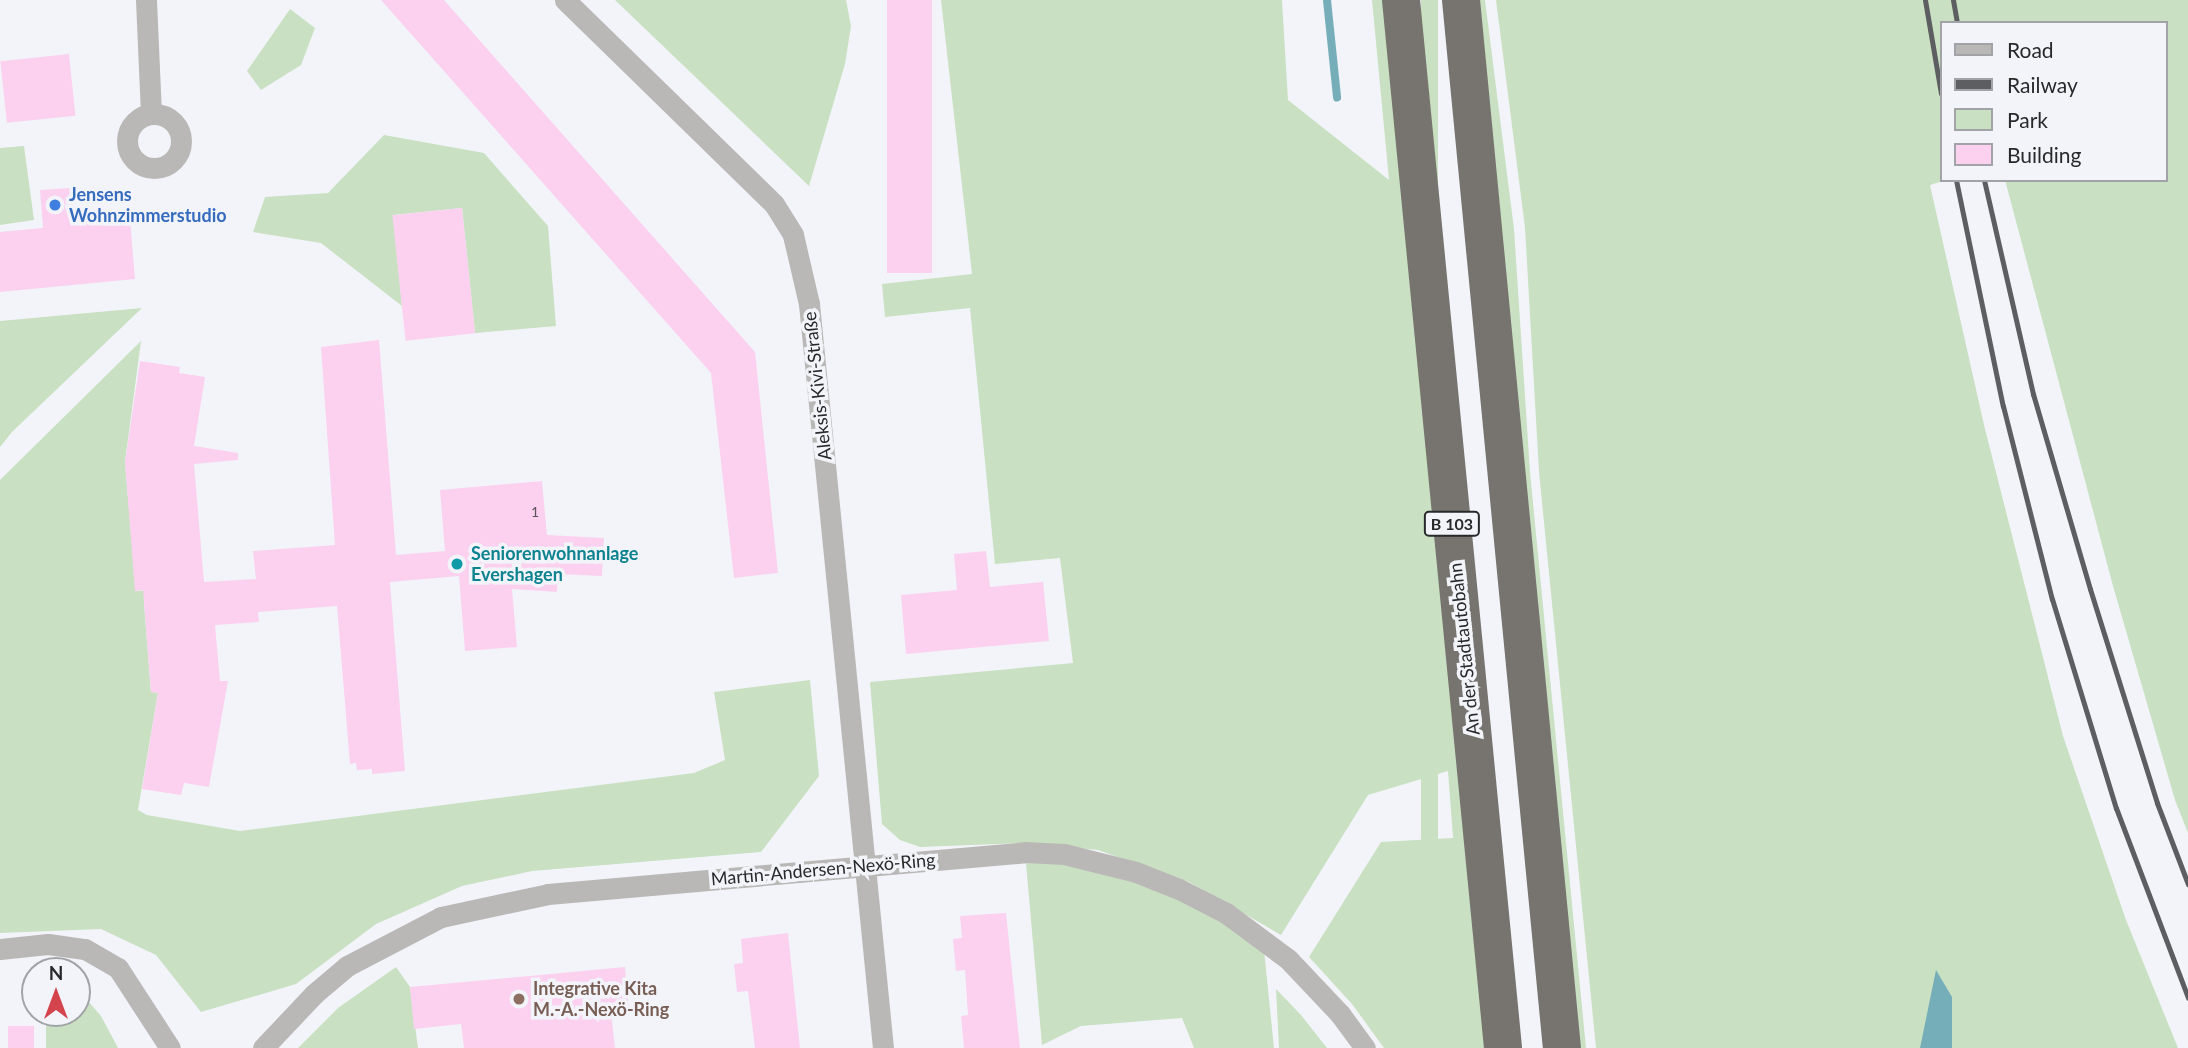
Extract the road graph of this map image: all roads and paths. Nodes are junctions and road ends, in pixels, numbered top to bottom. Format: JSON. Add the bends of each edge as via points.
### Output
{"nodes":[{"id":1,"x":146,"y":0,"type":"edge"},
{"id":2,"x":565,"y":0,"type":"edge"},
{"id":3,"x":1401,"y":0,"type":"edge"},
{"id":4,"x":1461,"y":0,"type":"edge"},
{"id":5,"x":151,"y":114,"type":"dead end"},
{"id":6,"x":863,"y":865,"type":"junction"},
{"id":7,"x":0,"y":948,"type":"edge"},
{"id":8,"x":170,"y":1048,"type":"edge"},
{"id":9,"x":263,"y":1048,"type":"edge"},
{"id":10,"x":883,"y":1048,"type":"edge"},
{"id":11,"x":1365,"y":1048,"type":"edge"},
{"id":12,"x":1503,"y":1048,"type":"edge"},
{"id":13,"x":1562,"y":1048,"type":"edge"}],
"edges":[{"from":1,"to":5,"type":"street"},
{"from":2,"to":6,"type":"street","name":"Aleksis-Kivi-Straße","via":[[774,204],[793,235],[809,304]]},
{"from":3,"to":12,"type":"highway","name":"An der Stadtautobahn","number":"B 103"},
{"from":4,"to":13,"type":"highway"},
{"from":6,"to":9,"type":"street","name":"Martin-Andersen-Nexö-Ring","via":[[548,894],[441,916],[347,966]]},
{"from":6,"to":10,"type":"street","name":"Aleksis-Kivi-Straße"},
{"from":6,"to":11,"type":"street","name":"Martin-Andersen-Nexö-Ring","via":[[1025,852],[1064,854],[1136,872],[1226,913],[1264,940],[1340,1014]]},
{"from":7,"to":8,"type":"street","via":[[48,944],[85,949],[118,968]]}]}
